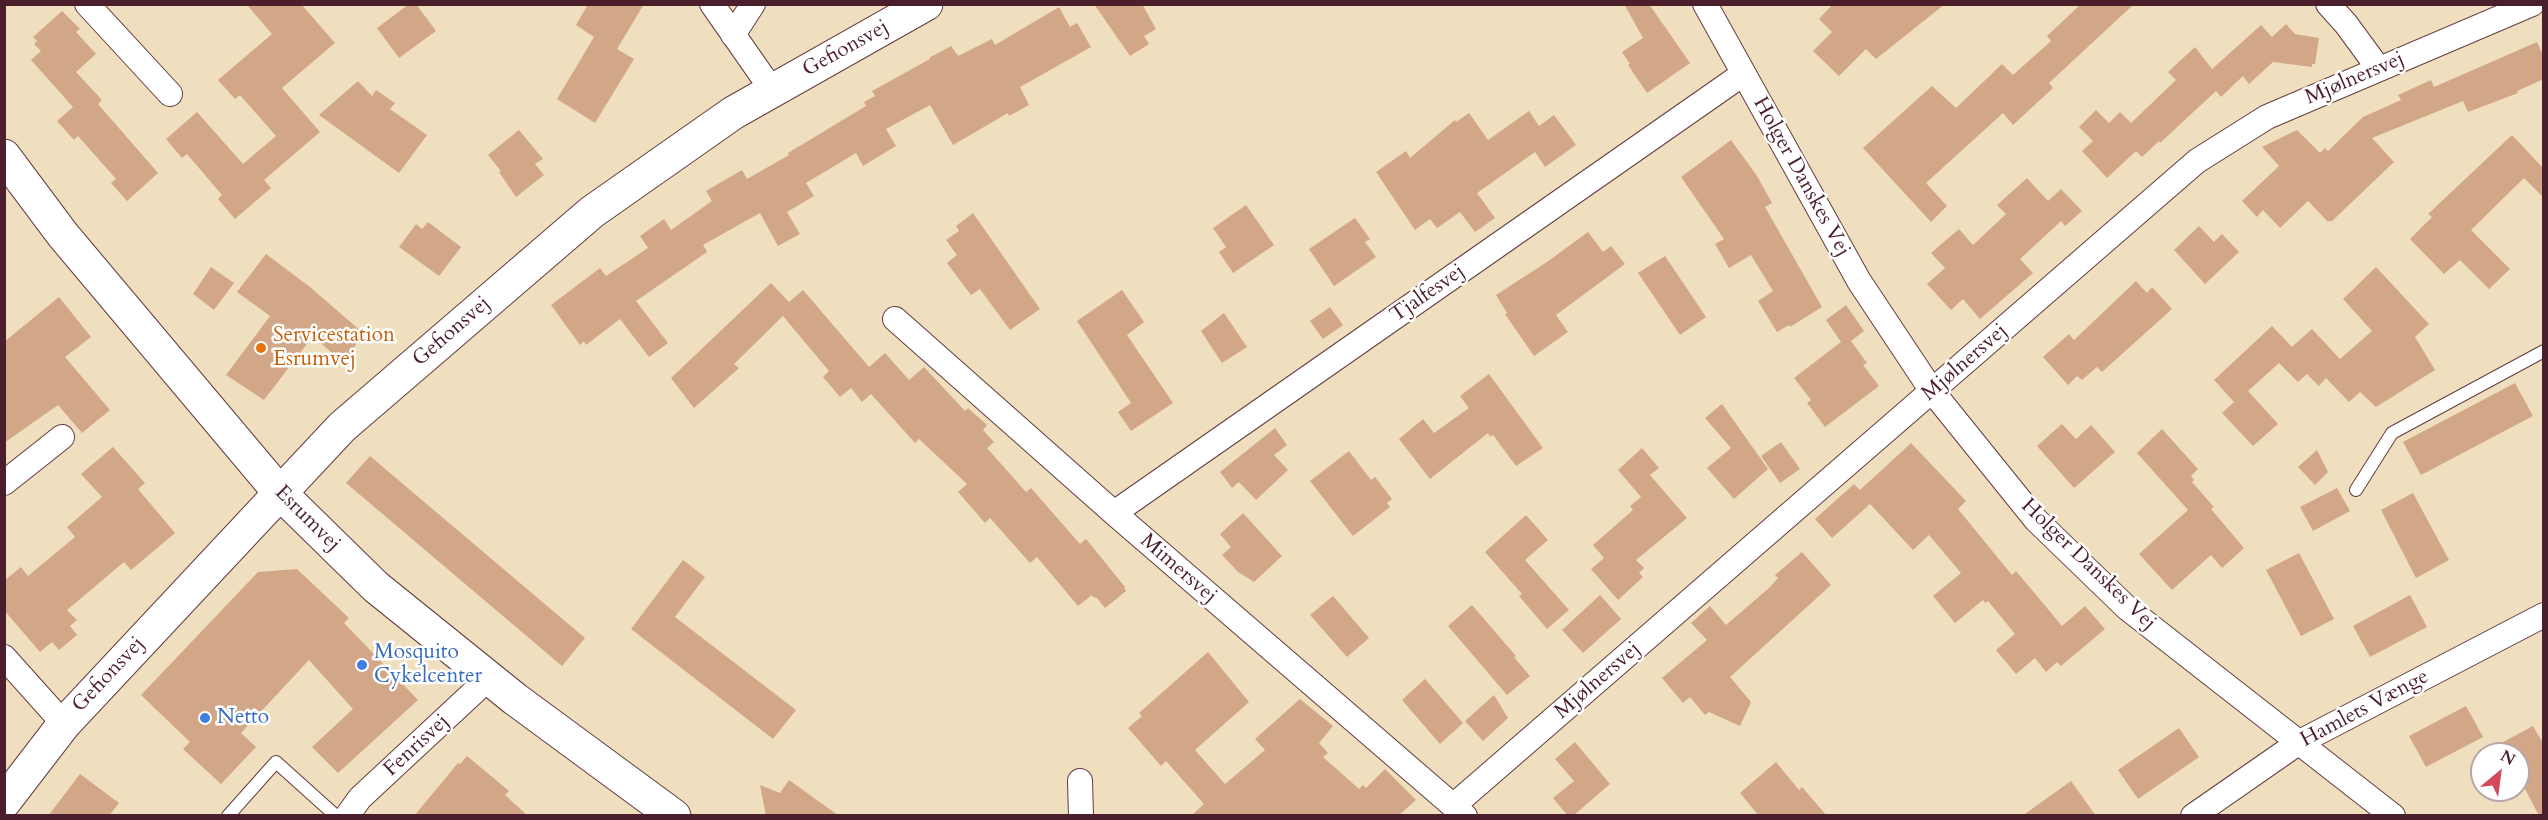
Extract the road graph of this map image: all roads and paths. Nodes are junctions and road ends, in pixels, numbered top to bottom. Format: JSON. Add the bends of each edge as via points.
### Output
{"nodes":[{"id":1,"x":87,"y":4,"type":"edge"},
{"id":2,"x":712,"y":4,"type":"edge"},
{"id":3,"x":753,"y":4,"type":"edge"},
{"id":4,"x":926,"y":4,"type":"edge"},
{"id":5,"x":1706,"y":4,"type":"edge"},
{"id":6,"x":2328,"y":4,"type":"edge"},
{"id":7,"x":2532,"y":4,"type":"edge"},
{"id":8,"x":734,"y":35,"type":"junction"},
{"id":9,"x":2379,"y":69,"type":"junction"},
{"id":10,"x":1743,"y":74,"type":"junction"},
{"id":11,"x":772,"y":90,"type":"junction"},
{"id":12,"x":170,"y":94,"type":"dead end"},
{"id":13,"x":4,"y":156,"type":"edge"},
{"id":14,"x":895,"y":319,"type":"dead end"},
{"id":15,"x":2544,"y":351,"type":"edge"},
{"id":16,"x":1932,"y":391,"type":"junction"},
{"id":17,"x":62,"y":437,"type":"dead end"},
{"id":18,"x":4,"y":483,"type":"edge"},
{"id":19,"x":2356,"y":490,"type":"dead end"},
{"id":20,"x":280,"y":494,"type":"junction"},
{"id":21,"x":1114,"y":513,"type":"junction"},
{"id":22,"x":2544,"y":615,"type":"edge"},
{"id":23,"x":4,"y":657,"type":"edge"},
{"id":24,"x":489,"y":678,"type":"junction"},
{"id":25,"x":64,"y":724,"type":"junction"},
{"id":26,"x":2298,"y":743,"type":"junction"},
{"id":27,"x":1080,"y":781,"type":"dead end"},
{"id":28,"x":4,"y":802,"type":"edge"},
{"id":29,"x":1459,"y":811,"type":"edge"},
{"id":30,"x":228,"y":816,"type":"edge"},
{"id":31,"x":336,"y":816,"type":"edge"},
{"id":32,"x":347,"y":816,"type":"edge"},
{"id":33,"x":674,"y":816,"type":"edge"},
{"id":34,"x":1081,"y":816,"type":"edge"},
{"id":35,"x":2193,"y":816,"type":"edge"},
{"id":36,"x":2393,"y":816,"type":"edge"}],
"edges":[{"from":1,"to":12,"type":"street"},
{"from":2,"to":8,"type":"street"},
{"from":3,"to":8,"type":"street"},
{"from":4,"to":11,"type":"main road","name":"Gefionsvej"},
{"from":5,"to":10,"type":"street","name":"Holger Danskes Vej"},
{"from":6,"to":9,"type":"street"},
{"from":7,"to":9,"type":"street","name":"Mjølnersvej"},
{"from":8,"to":11,"type":"street"},
{"from":9,"to":16,"type":"street","name":"Mjølnersvej","via":[[2267,117],[2197,161]]},
{"from":10,"to":16,"type":"street","name":"Holger Danskes Vej","via":[[1859,281]]},
{"from":10,"to":21,"type":"street","name":"Tjalfesvej"},
{"from":11,"to":20,"type":"main road","name":"Gefionsvej","via":[[592,212],[342,427]]},
{"from":13,"to":20,"type":"main road","name":"Esrumvej","via":[[63,235]]},
{"from":14,"to":21,"type":"street","name":"Mimersvej"},
{"from":15,"to":19,"type":"lane","via":[[2392,433]]},
{"from":16,"to":26,"type":"street","name":"Holger Danskes Vej","via":[[2036,520],[2127,608]]},
{"from":16,"to":29,"type":"street","name":"Mjølnersvej"},
{"from":17,"to":18,"type":"street"},
{"from":20,"to":24,"type":"main road","name":"Esrumvej","via":[[376,587]]},
{"from":20,"to":25,"type":"main road","name":"Gefionsvej"},
{"from":21,"to":29,"type":"street","name":"Mimersvej"},
{"from":22,"to":26,"type":"street","name":"Hamlets Vænge"},
{"from":23,"to":25,"type":"street"},
{"from":24,"to":32,"type":"street","name":"Fenrisvej","via":[[360,798]]},
{"from":24,"to":33,"type":"main road","name":"Esrumvej"},
{"from":25,"to":28,"type":"main road","name":"Gefionsvej"},
{"from":26,"to":35,"type":"street","name":"Hamlets Vænge"},
{"from":26,"to":36,"type":"street","name":"Holger Danskes Vej"},
{"from":27,"to":34,"type":"street"},
{"from":30,"to":31,"type":"lane","via":[[276,762]]}]}
